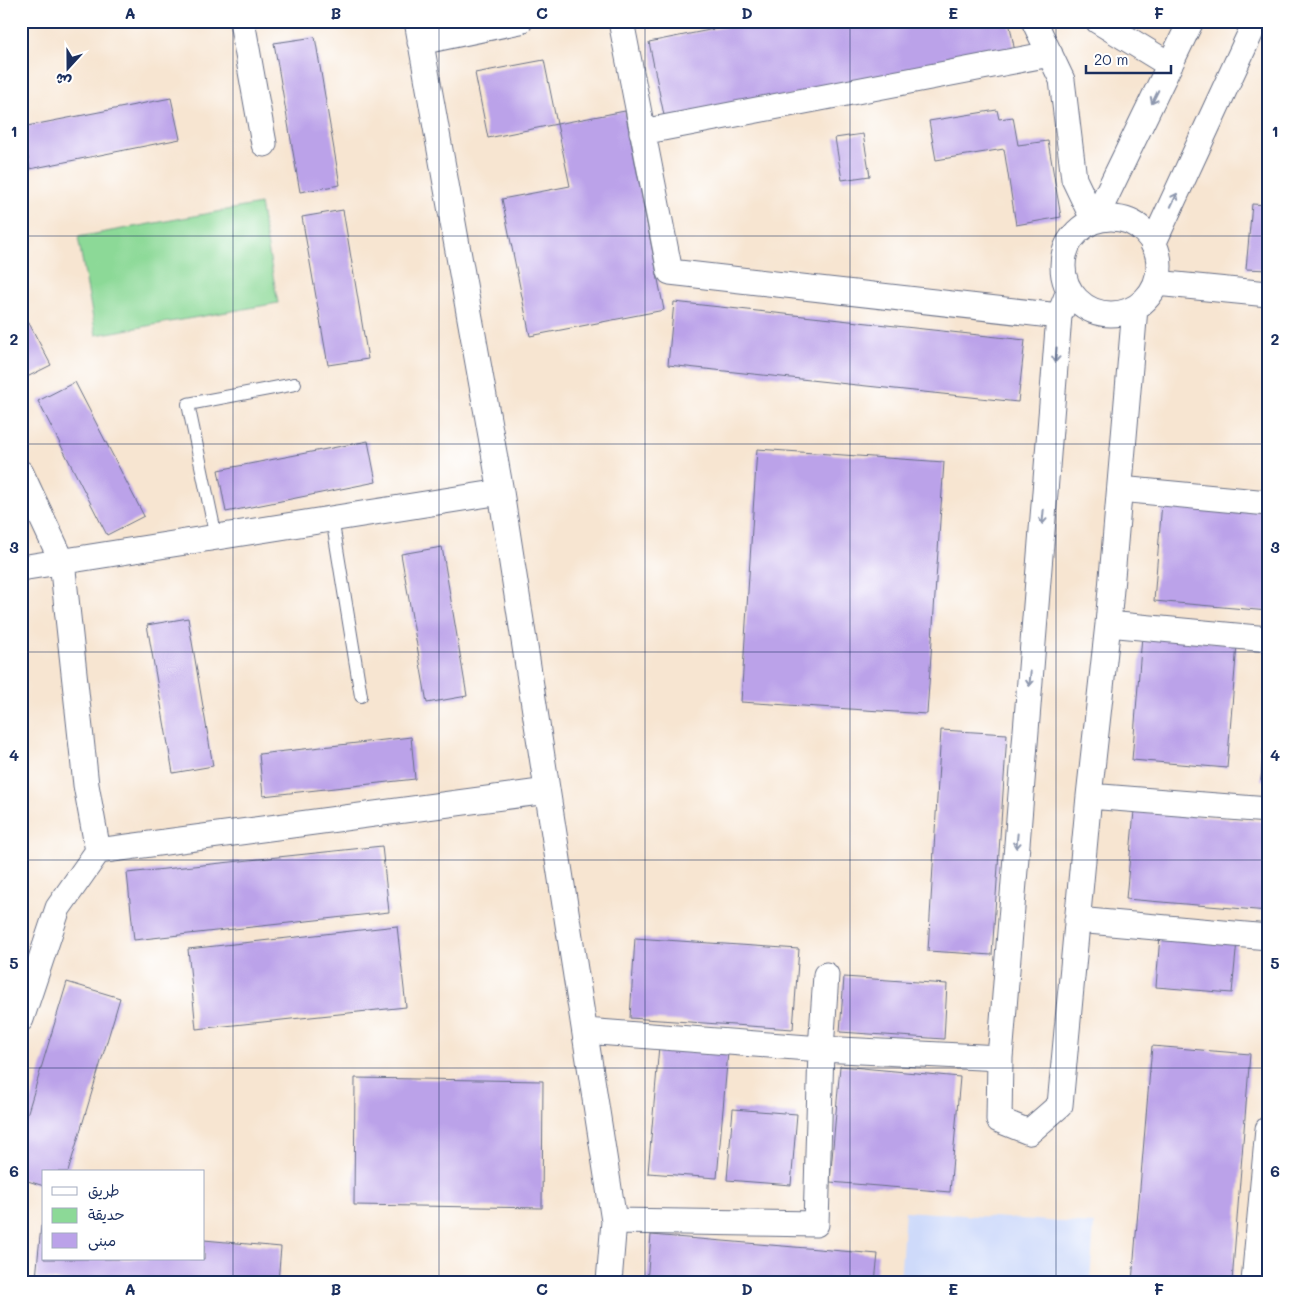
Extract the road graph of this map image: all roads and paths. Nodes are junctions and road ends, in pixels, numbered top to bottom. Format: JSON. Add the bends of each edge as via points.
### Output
{"nodes":[{"id":1,"x":242,"y":21,"type":"edge"},
{"id":2,"x":520,"y":21,"type":"edge"},
{"id":3,"x":621,"y":21,"type":"edge"},
{"id":4,"x":1034,"y":21,"type":"edge"},
{"id":5,"x":1098,"y":21,"type":"edge"},
{"id":6,"x":1191,"y":21,"type":"edge"},
{"id":7,"x":1256,"y":21,"type":"edge"},
{"id":8,"x":419,"y":31,"type":"edge"},
{"id":9,"x":1050,"y":54,"type":"junction"},
{"id":10,"x":1170,"y":64,"type":"junction"},
{"id":11,"x":642,"y":132,"type":"junction"},
{"id":12,"x":264,"y":144,"type":"dead end"},
{"id":13,"x":1094,"y":221,"type":"junction"},
{"id":14,"x":1154,"y":244,"type":"junction"},
{"id":15,"x":1156,"y":283,"type":"junction"},
{"id":16,"x":1069,"y":291,"type":"junction"},
{"id":17,"x":1268,"y":294,"type":"edge"},
{"id":18,"x":1135,"y":308,"type":"junction"},
{"id":19,"x":1059,"y":316,"type":"junction"},
{"id":20,"x":295,"y":384,"type":"dead end"},
{"id":21,"x":21,"y":473,"type":"edge"},
{"id":22,"x":1120,"y":489,"type":"junction"},
{"id":23,"x":501,"y":492,"type":"junction"},
{"id":24,"x":1268,"y":503,"type":"edge"},
{"id":25,"x":332,"y":518,"type":"junction"},
{"id":26,"x":216,"y":537,"type":"junction"},
{"id":27,"x":62,"y":561,"type":"junction"},
{"id":28,"x":21,"y":568,"type":"edge"},
{"id":29,"x":1108,"y":624,"type":"junction"},
{"id":30,"x":1268,"y":639,"type":"edge"},
{"id":31,"x":361,"y":696,"type":"dead end"},
{"id":32,"x":547,"y":791,"type":"junction"},
{"id":33,"x":1090,"y":796,"type":"junction"},
{"id":34,"x":1268,"y":810,"type":"edge"},
{"id":35,"x":98,"y":851,"type":"junction"},
{"id":36,"x":1077,"y":920,"type":"junction"},
{"id":37,"x":1268,"y":937,"type":"edge"},
{"id":38,"x":826,"y":976,"type":"dead end"},
{"id":39,"x":21,"y":1019,"type":"edge"},
{"id":40,"x":585,"y":1031,"type":"junction"},
{"id":41,"x":821,"y":1048,"type":"junction"},
{"id":42,"x":1000,"y":1058,"type":"junction"},
{"id":43,"x":1268,"y":1129,"type":"edge"},
{"id":44,"x":614,"y":1221,"type":"junction"},
{"id":45,"x":609,"y":1282,"type":"edge"},
{"id":46,"x":1254,"y":1282,"type":"edge"}],
"edges":[{"from":1,"to":12,"type":"street"},
{"from":2,"to":8,"type":"street"},
{"from":3,"to":11,"type":"street"},
{"from":4,"to":9,"type":"street"},
{"from":5,"to":10,"type":"street"},
{"from":6,"to":10,"type":"street"},
{"from":14,"to":7,"type":"street","one_way":true},
{"from":8,"to":23,"type":"street"},
{"from":9,"to":11,"type":"street"},
{"from":9,"to":13,"type":"street","via":[[1062,80],[1074,179]]},
{"from":10,"to":13,"type":"street","one_way":true},
{"from":11,"to":19,"type":"street","via":[[670,272]]},
{"from":13,"to":14,"type":"street","via":[[1122,220],[1145,233]]},
{"from":13,"to":16,"type":"street","via":[[1082,228],[1065,250],[1062,264]]},
{"from":14,"to":15,"type":"street","via":[[1159,263]]},
{"from":15,"to":17,"type":"street"},
{"from":15,"to":18,"type":"street","via":[[1144,302]]},
{"from":16,"to":18,"type":"street","via":[[1092,311],[1121,314]]},
{"from":16,"to":19,"type":"street"},
{"from":18,"to":22,"type":"street"},
{"from":19,"to":42,"type":"street","one_way":true},
{"from":20,"to":26,"type":"lane","via":[[188,404]]},
{"from":21,"to":27,"type":"street"},
{"from":22,"to":24,"type":"street"},
{"from":22,"to":29,"type":"street"},
{"from":23,"to":25,"type":"street"},
{"from":23,"to":32,"type":"street"},
{"from":25,"to":26,"type":"street"},
{"from":25,"to":31,"type":"lane"},
{"from":26,"to":27,"type":"street"},
{"from":27,"to":28,"type":"street"},
{"from":27,"to":35,"type":"street","via":[[86,784]]},
{"from":29,"to":30,"type":"street"},
{"from":29,"to":33,"type":"street"},
{"from":32,"to":35,"type":"street"},
{"from":32,"to":40,"type":"street"},
{"from":33,"to":34,"type":"street"},
{"from":33,"to":36,"type":"street"},
{"from":35,"to":39,"type":"street","via":[[58,908]]},
{"from":36,"to":37,"type":"street"},
{"from":36,"to":42,"type":"street","via":[[1060,1105],[1029,1132],[999,1120]]},
{"from":38,"to":41,"type":"street"},
{"from":40,"to":41,"type":"street"},
{"from":40,"to":44,"type":"street"},
{"from":41,"to":42,"type":"street"},
{"from":41,"to":44,"type":"street","via":[[816,1224]]},
{"from":43,"to":46,"type":"street"},
{"from":44,"to":45,"type":"street"}]}
